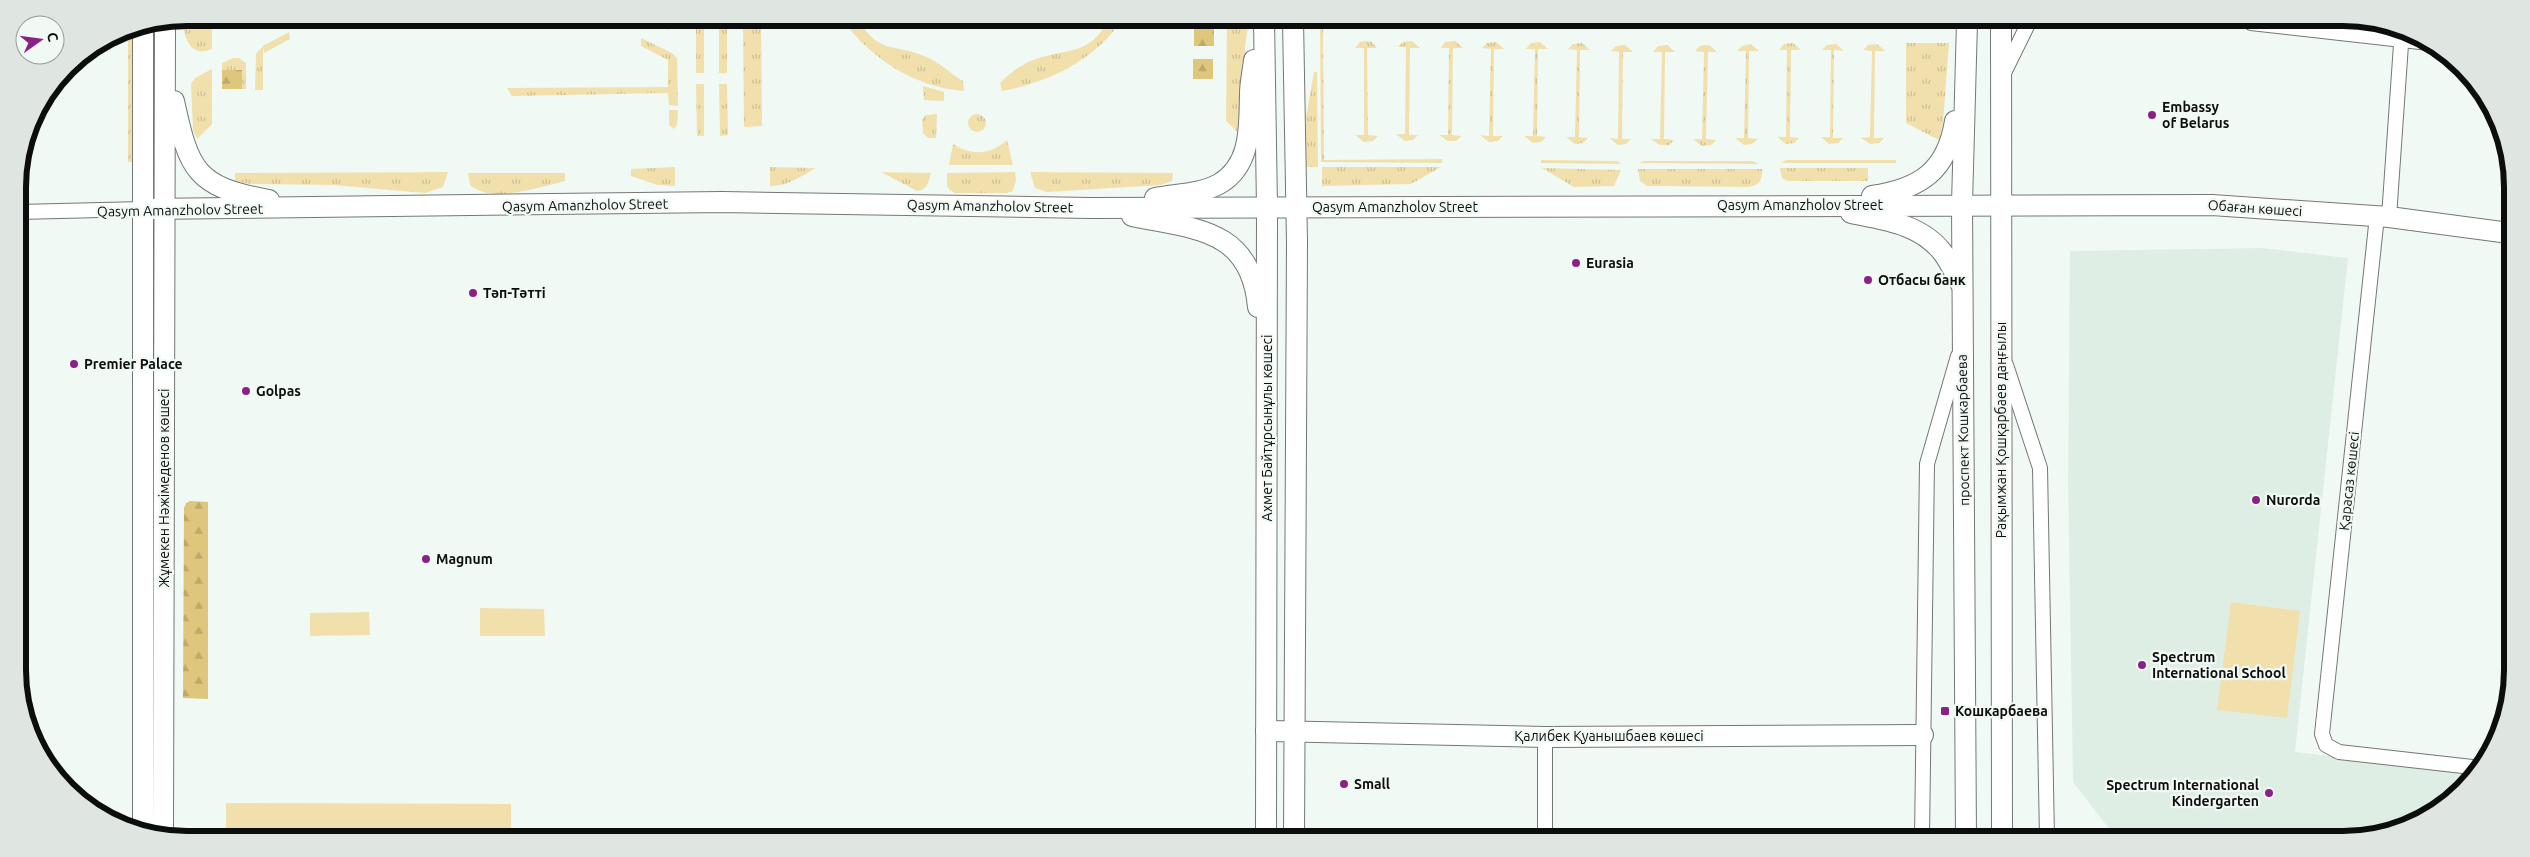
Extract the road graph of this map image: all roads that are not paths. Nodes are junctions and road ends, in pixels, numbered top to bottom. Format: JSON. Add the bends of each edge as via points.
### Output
{"nodes":[{"id":1,"x":1259,"y":26,"type":"edge"},
{"id":2,"x":1264,"y":26,"type":"edge"},
{"id":3,"x":1293,"y":26,"type":"edge"},
{"id":4,"x":1967,"y":26,"type":"edge"},
{"id":5,"x":2001,"y":26,"type":"edge"},
{"id":6,"x":2027,"y":26,"type":"edge"},
{"id":7,"x":2289,"y":26,"type":"edge"},
{"id":8,"x":165,"y":28,"type":"edge"},
{"id":9,"x":142,"y":33,"type":"edge"},
{"id":10,"x":2391,"y":34,"type":"edge"},
{"id":11,"x":2402,"y":37,"type":"edge"},
{"id":12,"x":1966,"y":42,"type":"junction"},
{"id":13,"x":165,"y":53,"type":"junction"},
{"id":14,"x":2001,"y":80,"type":"junction"},
{"id":15,"x":1962,"y":204,"type":"junction"},
{"id":16,"x":2001,"y":204,"type":"junction"},
{"id":17,"x":1810,"y":205,"type":"junction"},
{"id":18,"x":1267,"y":207,"type":"junction"},
{"id":19,"x":1297,"y":207,"type":"junction"},
{"id":20,"x":164,"y":208,"type":"junction"},
{"id":21,"x":310,"y":208,"type":"junction"},
{"id":22,"x":1090,"y":208,"type":"junction"},
{"id":23,"x":143,"y":209,"type":"junction"},
{"id":24,"x":27,"y":212,"type":"edge"},
{"id":25,"x":2383,"y":217,"type":"junction"},
{"id":26,"x":2504,"y":232,"type":"edge"},
{"id":27,"x":1962,"y":285,"type":"junction"},
{"id":28,"x":1962,"y":343,"type":"junction"},
{"id":29,"x":2001,"y":350,"type":"junction"},
{"id":30,"x":1267,"y":412,"type":"junction"},
{"id":31,"x":1266,"y":731,"type":"junction"},
{"id":32,"x":1295,"y":732,"type":"junction"},
{"id":33,"x":1923,"y":735,"type":"junction"},
{"id":34,"x":1545,"y":737,"type":"junction"},
{"id":35,"x":2471,"y":767,"type":"edge"},
{"id":36,"x":143,"y":824,"type":"edge"},
{"id":37,"x":163,"y":828,"type":"edge"},
{"id":38,"x":1294,"y":830,"type":"edge"},
{"id":39,"x":1545,"y":830,"type":"edge"},
{"id":40,"x":1922,"y":830,"type":"edge"},
{"id":41,"x":1966,"y":830,"type":"edge"},
{"id":42,"x":2002,"y":830,"type":"edge"},
{"id":43,"x":2047,"y":830,"type":"edge"},
{"id":44,"x":1266,"y":831,"type":"edge"}],
"edges":[{"from":1,"to":22,"type":"street","via":[[1250,91],[1247,145],[1232,174],[1218,184],[1202,189]]},
{"from":2,"to":18,"type":"street","name":"Ахмет Байтұрсынұлы көшесі"},
{"from":3,"to":19,"type":"street","name":"Ахмет Байтұрсынұлы көшесі"},
{"from":4,"to":12,"type":"street","name":"проспект Кошкарбаева"},
{"from":5,"to":14,"type":"street","name":"Рақымжан Қошқарбаев даңғылы"},
{"from":6,"to":14,"type":"street"},
{"from":7,"to":10,"type":"street"},
{"from":8,"to":13,"type":"street","name":"Жұмекен Нәжімеденов көшесі"},
{"from":9,"to":23,"type":"street","name":"Жұмекен Нәжімеденов көшесі"},
{"from":11,"to":25,"type":"street","name":"Қарасаз көшесі"},
{"from":12,"to":15,"type":"street","name":"проспект Кошкарбаева"},
{"from":12,"to":17,"type":"street","via":[[1953,132],[1939,165],[1926,178],[1893,192]]},
{"from":13,"to":20,"type":"street","name":"Жұмекен Нәжімеденов көшесі"},
{"from":13,"to":21,"type":"street","via":[[181,136],[195,169],[222,188]]},
{"from":14,"to":16,"type":"street","name":"Рақымжан Қошқарбаев даңғылы"},
{"from":15,"to":16,"type":"street","name":"Qasym Amanzholov Street"},
{"from":15,"to":17,"type":"street","name":"Qasym Amanzholov Street"},
{"from":15,"to":27,"type":"street","name":"проспект Кошкарбаева"},
{"from":16,"to":25,"type":"street","name":"Обаған көшесі","via":[[2212,205]]},
{"from":16,"to":29,"type":"street","name":"Рақымжан Қошқарбаев даңғылы"},
{"from":17,"to":19,"type":"street","name":"Qasym Amanzholov Street"},
{"from":17,"to":27,"type":"street","via":[[1914,229],[1944,253]]},
{"from":18,"to":19,"type":"street","name":"Qasym Amanzholov Street"},
{"from":18,"to":22,"type":"street","name":"Qasym Amanzholov Street"},
{"from":18,"to":30,"type":"street","name":"Ахмет Байтұрсынұлы көшесі"},
{"from":19,"to":32,"type":"street","name":"Ахмет Байтұрсынұлы көшесі"},
{"from":20,"to":21,"type":"street","name":"Qasym Amanzholov Street"},
{"from":20,"to":23,"type":"street","name":"Qasym Amanzholov Street"},
{"from":20,"to":37,"type":"street","name":"Жұмекен Нәжімеденов көшесі"},
{"from":21,"to":22,"type":"street","name":"Qasym Amanzholov Street","via":[[723,202]]},
{"from":22,"to":30,"type":"street","via":[[1206,231],[1224,241],[1244,259],[1257,295]]},
{"from":23,"to":24,"type":"street","name":"Qasym Amanzholov Street"},
{"from":23,"to":36,"type":"street","name":"Жұмекен Нәжімеденов көшесі"},
{"from":25,"to":26,"type":"street","name":"Обаған көшесі"},
{"from":25,"to":35,"type":"street","name":"Қарасаз көшесі","via":[[2322,734],[2326,745],[2339,752]]},
{"from":27,"to":28,"type":"street","name":"проспект Кошкарбаева"},
{"from":28,"to":33,"type":"street","via":[[1927,464]]},
{"from":28,"to":41,"type":"street","name":"проспект Кошкарбаева"},
{"from":29,"to":42,"type":"street","name":"Рақымжан Қошқарбаев даңғылы"},
{"from":29,"to":43,"type":"street","via":[[2040,468]]},
{"from":30,"to":31,"type":"street","name":"Ахмет Байтұрсынұлы көшесі"},
{"from":31,"to":32,"type":"street","name":"Қалибек Қуанышбаев көшесі"},
{"from":31,"to":44,"type":"street","name":"Ахмет Байтұрсынұлы көшесі"},
{"from":32,"to":34,"type":"street","name":"Қалибек Қуанышбаев көшесі"},
{"from":32,"to":38,"type":"street","name":"Ахмет Байтұрсынұлы көшесі"},
{"from":33,"to":34,"type":"street","name":"Қалибек Қуанышбаев көшесі"},
{"from":33,"to":40,"type":"street"},
{"from":34,"to":39,"type":"street"}]}
